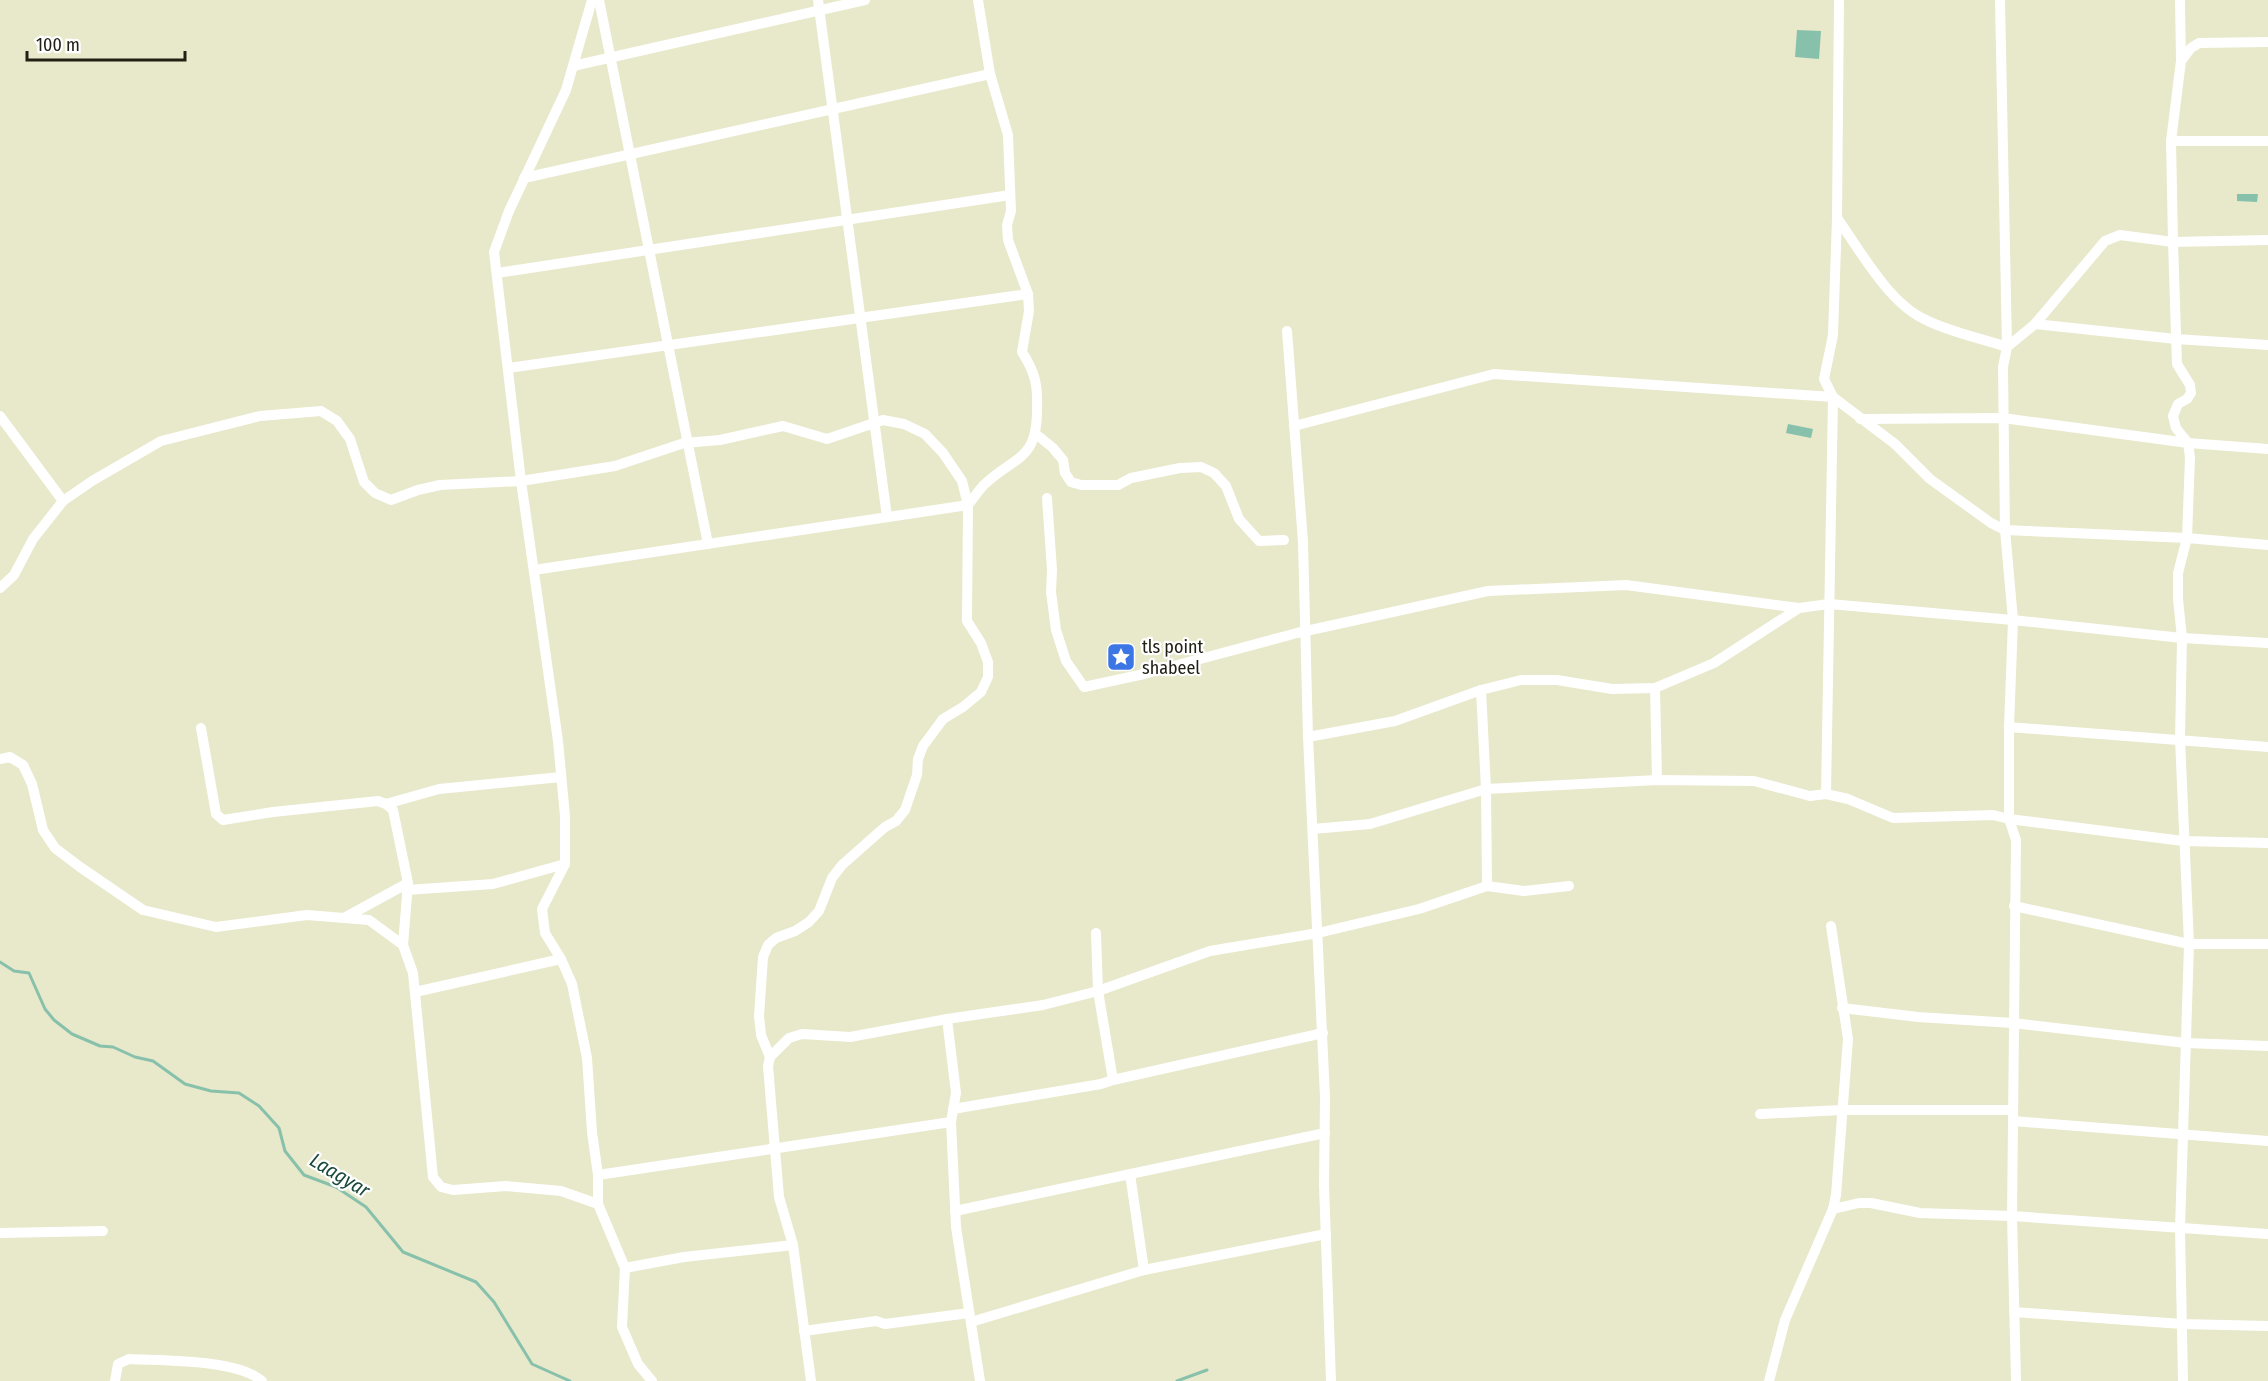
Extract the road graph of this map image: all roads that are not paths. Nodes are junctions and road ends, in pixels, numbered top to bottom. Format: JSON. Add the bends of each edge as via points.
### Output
{"nodes":[{"id":1,"x":592,"y":0,"type":"edge"},
{"id":2,"x":599,"y":0,"type":"edge"},
{"id":3,"x":865,"y":0,"type":"edge"},
{"id":4,"x":978,"y":0,"type":"edge"},
{"id":5,"x":1837,"y":0,"type":"edge"},
{"id":6,"x":2000,"y":0,"type":"edge"},
{"id":7,"x":2180,"y":0,"type":"edge"},
{"id":8,"x":819,"y":5,"type":"edge"},
{"id":9,"x":2268,"y":42,"type":"edge"},
{"id":10,"x":610,"y":57,"type":"junction"},
{"id":11,"x":2181,"y":61,"type":"junction"},
{"id":12,"x":573,"y":66,"type":"junction"},
{"id":13,"x":990,"y":74,"type":"junction"},
{"id":14,"x":2171,"y":141,"type":"junction"},
{"id":15,"x":2268,"y":141,"type":"edge"},
{"id":16,"x":630,"y":154,"type":"junction"},
{"id":17,"x":524,"y":178,"type":"junction"},
{"id":18,"x":1010,"y":195,"type":"junction"},
{"id":19,"x":1837,"y":218,"type":"junction"},
{"id":20,"x":2268,"y":240,"type":"edge"},
{"id":21,"x":2173,"y":242,"type":"junction"},
{"id":22,"x":649,"y":250,"type":"junction"},
{"id":23,"x":497,"y":273,"type":"junction"},
{"id":24,"x":1028,"y":294,"type":"junction"},
{"id":25,"x":2035,"y":324,"type":"junction"},
{"id":26,"x":1287,"y":331,"type":"dead end"},
{"id":27,"x":2176,"y":339,"type":"junction"},
{"id":28,"x":668,"y":345,"type":"junction"},
{"id":29,"x":2268,"y":345,"type":"edge"},
{"id":30,"x":2007,"y":347,"type":"junction"},
{"id":31,"x":508,"y":368,"type":"junction"},
{"id":32,"x":1833,"y":397,"type":"junction"},
{"id":33,"x":0,"y":416,"type":"edge"},
{"id":34,"x":2003,"y":418,"type":"junction"},
{"id":35,"x":1860,"y":419,"type":"junction"},
{"id":36,"x":875,"y":423,"type":"junction"},
{"id":37,"x":1294,"y":426,"type":"junction"},
{"id":38,"x":1036,"y":434,"type":"junction"},
{"id":39,"x":2188,"y":442,"type":"junction"},
{"id":40,"x":687,"y":443,"type":"junction"},
{"id":41,"x":2268,"y":449,"type":"edge"},
{"id":42,"x":521,"y":481,"type":"junction"},
{"id":43,"x":1047,"y":498,"type":"dead end"},
{"id":44,"x":63,"y":501,"type":"junction"},
{"id":45,"x":968,"y":505,"type":"junction"},
{"id":46,"x":887,"y":517,"type":"junction"},
{"id":47,"x":2005,"y":530,"type":"junction"},
{"id":48,"x":2187,"y":538,"type":"junction"},
{"id":49,"x":1284,"y":540,"type":"dead end"},
{"id":50,"x":708,"y":544,"type":"junction"},
{"id":51,"x":2268,"y":545,"type":"edge"},
{"id":52,"x":534,"y":570,"type":"junction"},
{"id":53,"x":0,"y":588,"type":"edge"},
{"id":54,"x":1829,"y":604,"type":"junction"},
{"id":55,"x":1799,"y":608,"type":"junction"},
{"id":56,"x":2013,"y":620,"type":"junction"},
{"id":57,"x":1305,"y":631,"type":"junction"},
{"id":58,"x":2182,"y":638,"type":"junction"},
{"id":59,"x":2268,"y":643,"type":"edge"},
{"id":60,"x":1655,"y":688,"type":"junction"},
{"id":61,"x":1481,"y":690,"type":"junction"},
{"id":62,"x":2008,"y":727,"type":"junction"},
{"id":63,"x":201,"y":728,"type":"dead end"},
{"id":64,"x":1308,"y":737,"type":"junction"},
{"id":65,"x":2180,"y":739,"type":"junction"},
{"id":66,"x":2268,"y":747,"type":"edge"},
{"id":67,"x":0,"y":759,"type":"edge"},
{"id":68,"x":561,"y":777,"type":"junction"},
{"id":69,"x":1657,"y":780,"type":"junction"},
{"id":70,"x":1486,"y":789,"type":"junction"},
{"id":71,"x":1826,"y":794,"type":"junction"},
{"id":72,"x":386,"y":804,"type":"junction"},
{"id":73,"x":2009,"y":819,"type":"junction"},
{"id":74,"x":1313,"y":829,"type":"junction"},
{"id":75,"x":2183,"y":841,"type":"junction"},
{"id":76,"x":2268,"y":843,"type":"edge"},
{"id":77,"x":565,"y":864,"type":"junction"},
{"id":78,"x":407,"y":886,"type":"junction"},
{"id":79,"x":1487,"y":886,"type":"junction"},
{"id":80,"x":1569,"y":886,"type":"dead end"},
{"id":81,"x":2014,"y":906,"type":"junction"},
{"id":82,"x":344,"y":918,"type":"junction"},
{"id":83,"x":1831,"y":927,"type":"dead end"},
{"id":84,"x":1096,"y":933,"type":"dead end"},
{"id":85,"x":1318,"y":933,"type":"junction"},
{"id":86,"x":2189,"y":944,"type":"junction"},
{"id":87,"x":2268,"y":944,"type":"edge"},
{"id":88,"x":403,"y":945,"type":"junction"},
{"id":89,"x":561,"y":959,"type":"junction"},
{"id":90,"x":1098,"y":991,"type":"junction"},
{"id":91,"x":415,"y":992,"type":"junction"},
{"id":92,"x":1842,"y":1008,"type":"junction"},
{"id":93,"x":946,"y":1018,"type":"junction"},
{"id":94,"x":2013,"y":1023,"type":"junction"},
{"id":95,"x":1323,"y":1033,"type":"junction"},
{"id":96,"x":2186,"y":1043,"type":"junction"},
{"id":97,"x":2268,"y":1046,"type":"edge"},
{"id":98,"x":770,"y":1057,"type":"junction"},
{"id":99,"x":1113,"y":1080,"type":"junction"},
{"id":100,"x":953,"y":1108,"type":"junction"},
{"id":101,"x":1842,"y":1110,"type":"junction"},
{"id":102,"x":1760,"y":1114,"type":"dead end"},
{"id":103,"x":2013,"y":1116,"type":"junction"},
{"id":104,"x":951,"y":1122,"type":"junction"},
{"id":105,"x":1324,"y":1133,"type":"junction"},
{"id":106,"x":2183,"y":1134,"type":"junction"},
{"id":107,"x":2268,"y":1141,"type":"edge"},
{"id":108,"x":776,"y":1147,"type":"junction"},
{"id":109,"x":1130,"y":1174,"type":"junction"},
{"id":110,"x":598,"y":1175,"type":"junction"},
{"id":111,"x":598,"y":1204,"type":"junction"},
{"id":112,"x":1833,"y":1209,"type":"junction"},
{"id":113,"x":955,"y":1211,"type":"junction"},
{"id":114,"x":2012,"y":1216,"type":"junction"},
{"id":115,"x":2180,"y":1229,"type":"junction"},
{"id":116,"x":103,"y":1231,"type":"dead end"},
{"id":117,"x":0,"y":1233,"type":"edge"},
{"id":118,"x":1326,"y":1234,"type":"junction"},
{"id":119,"x":2268,"y":1234,"type":"edge"},
{"id":120,"x":793,"y":1245,"type":"junction"},
{"id":121,"x":625,"y":1268,"type":"junction"},
{"id":122,"x":1144,"y":1270,"type":"junction"},
{"id":123,"x":2014,"y":1312,"type":"junction"},
{"id":124,"x":970,"y":1318,"type":"junction"},
{"id":125,"x":2182,"y":1323,"type":"junction"},
{"id":126,"x":2268,"y":1326,"type":"edge"},
{"id":127,"x":804,"y":1331,"type":"junction"},
{"id":128,"x":115,"y":1381,"type":"edge"},
{"id":129,"x":262,"y":1381,"type":"edge"},
{"id":130,"x":652,"y":1381,"type":"edge"},
{"id":131,"x":811,"y":1381,"type":"edge"},
{"id":132,"x":980,"y":1381,"type":"edge"},
{"id":133,"x":1331,"y":1381,"type":"edge"},
{"id":134,"x":1769,"y":1381,"type":"edge"},
{"id":135,"x":2016,"y":1381,"type":"edge"},
{"id":136,"x":2183,"y":1381,"type":"edge"}],
"edges":[{"from":1,"to":12,"type":"street"},
{"from":2,"to":10,"type":"street"},
{"from":3,"to":8,"type":"street"},
{"from":4,"to":13,"type":"street"},
{"from":5,"to":19,"type":"street"},
{"from":6,"to":30,"type":"street"},
{"from":7,"to":11,"type":"street"},
{"from":8,"to":10,"type":"street"},
{"from":8,"to":36,"type":"street"},
{"from":9,"to":11,"type":"street","via":[[2199,43]]},
{"from":10,"to":12,"type":"street"},
{"from":10,"to":16,"type":"street"},
{"from":11,"to":14,"type":"street"},
{"from":12,"to":17,"type":"street","via":[[566,90]]},
{"from":13,"to":16,"type":"street"},
{"from":13,"to":18,"type":"street","via":[[1008,135]]},
{"from":14,"to":15,"type":"street"},
{"from":14,"to":21,"type":"street"},
{"from":16,"to":17,"type":"street"},
{"from":16,"to":22,"type":"street"},
{"from":17,"to":23,"type":"street","via":[[494,252]]},
{"from":18,"to":22,"type":"street"},
{"from":18,"to":24,"type":"street","via":[[1008,240]]},
{"from":19,"to":30,"type":"street","via":[[1904,306],[1923,319]]},
{"from":19,"to":32,"type":"street","via":[[1833,335],[1824,379]]},
{"from":20,"to":21,"type":"street"},
{"from":21,"to":25,"type":"street","via":[[2120,235],[2105,241]]},
{"from":21,"to":27,"type":"street"},
{"from":22,"to":23,"type":"street"},
{"from":22,"to":28,"type":"street"},
{"from":23,"to":31,"type":"street"},
{"from":24,"to":28,"type":"street"},
{"from":24,"to":38,"type":"street","via":[[1022,352],[1038,389]]},
{"from":25,"to":27,"type":"street"},
{"from":25,"to":30,"type":"street"},
{"from":26,"to":37,"type":"street"},
{"from":27,"to":29,"type":"street"},
{"from":27,"to":39,"type":"street","via":[[2177,364],[2191,393],[2178,404],[2173,416],[2176,428]]},
{"from":28,"to":31,"type":"street"},
{"from":28,"to":40,"type":"street"},
{"from":30,"to":34,"type":"street"},
{"from":31,"to":42,"type":"street"},
{"from":32,"to":35,"type":"street"},
{"from":32,"to":37,"type":"street","via":[[1494,374]]},
{"from":32,"to":54,"type":"street"},
{"from":33,"to":44,"type":"street"},
{"from":34,"to":35,"type":"street"},
{"from":34,"to":39,"type":"street"},
{"from":34,"to":47,"type":"street"},
{"from":35,"to":47,"type":"street","via":[[1895,444],[1930,479]]},
{"from":36,"to":40,"type":"street","via":[[828,439],[783,426]]},
{"from":36,"to":45,"type":"street","via":[[883,420],[904,424],[925,434],[962,481]]},
{"from":36,"to":46,"type":"street"},
{"from":37,"to":57,"type":"street"},
{"from":38,"to":45,"type":"street","via":[[1028,450],[986,483]]},
{"from":38,"to":49,"type":"street","via":[[1063,460],[1071,482],[1081,485],[1118,485],[1131,478],[1180,468],[1201,467],[1214,472],[1226,486],[1239,519],[1259,541]]},
{"from":39,"to":41,"type":"street"},
{"from":39,"to":48,"type":"street"},
{"from":40,"to":42,"type":"street","via":[[615,466]]},
{"from":40,"to":50,"type":"street"},
{"from":42,"to":44,"type":"street","via":[[440,485],[391,500],[375,493],[364,482],[350,439],[337,421],[321,411],[260,416],[160,441]]},
{"from":42,"to":52,"type":"street"},
{"from":43,"to":57,"type":"street","via":[[1056,630],[1066,661],[1084,687]]},
{"from":44,"to":53,"type":"street","via":[[33,538],[14,575]]},
{"from":45,"to":46,"type":"street"},
{"from":45,"to":98,"type":"street","via":[[967,621],[988,662],[988,678],[981,692],[943,719],[923,746],[905,810],[896,821],[842,865],[832,878],[819,911],[809,922],[768,945],[763,957],[759,1016]]},
{"from":46,"to":50,"type":"street"},
{"from":47,"to":48,"type":"street"},
{"from":47,"to":56,"type":"street"},
{"from":48,"to":51,"type":"street"},
{"from":48,"to":58,"type":"street","via":[[2178,573]]},
{"from":50,"to":52,"type":"street"},
{"from":52,"to":68,"type":"street"},
{"from":54,"to":55,"type":"street"},
{"from":54,"to":56,"type":"street"},
{"from":54,"to":71,"type":"street"},
{"from":55,"to":57,"type":"street","via":[[1626,585],[1488,591]]},
{"from":55,"to":60,"type":"street","via":[[1714,663]]},
{"from":56,"to":58,"type":"street"},
{"from":56,"to":62,"type":"street"},
{"from":57,"to":64,"type":"street"},
{"from":58,"to":59,"type":"street"},
{"from":58,"to":65,"type":"street"},
{"from":60,"to":61,"type":"street","via":[[1612,689],[1557,680],[1521,680]]},
{"from":60,"to":69,"type":"street"},
{"from":61,"to":64,"type":"street","via":[[1395,721]]},
{"from":61,"to":70,"type":"street"},
{"from":62,"to":65,"type":"street"},
{"from":62,"to":73,"type":"street"},
{"from":63,"to":72,"type":"street","via":[[216,814],[223,820],[378,801]]},
{"from":64,"to":74,"type":"street"},
{"from":65,"to":66,"type":"street"},
{"from":65,"to":75,"type":"street"},
{"from":67,"to":82,"type":"street","via":[[10,757],[23,765],[32,784],[43,830],[56,848],[143,910],[216,927],[307,915]]},
{"from":68,"to":72,"type":"street","via":[[438,789]]},
{"from":68,"to":77,"type":"street","via":[[566,816]]},
{"from":69,"to":70,"type":"street"},
{"from":69,"to":71,"type":"street","via":[[1754,781],[1810,796]]},
{"from":70,"to":74,"type":"street","via":[[1378,822]]},
{"from":70,"to":79,"type":"street"},
{"from":71,"to":73,"type":"street","via":[[1893,818],[1993,815]]},
{"from":72,"to":78,"type":"street","via":[[393,810]]},
{"from":73,"to":75,"type":"street"},
{"from":73,"to":81,"type":"street","via":[[2016,840]]},
{"from":74,"to":85,"type":"street"},
{"from":75,"to":76,"type":"street"},
{"from":75,"to":86,"type":"street"},
{"from":77,"to":78,"type":"street","via":[[493,884]]},
{"from":77,"to":89,"type":"street","via":[[542,909],[544,933]]},
{"from":78,"to":82,"type":"street"},
{"from":78,"to":88,"type":"street"},
{"from":79,"to":80,"type":"street","via":[[1524,891]]},
{"from":79,"to":85,"type":"street","via":[[1419,909]]},
{"from":81,"to":86,"type":"street"},
{"from":81,"to":94,"type":"street"},
{"from":82,"to":88,"type":"street","via":[[369,920]]},
{"from":83,"to":92,"type":"street"},
{"from":84,"to":90,"type":"street"},
{"from":85,"to":90,"type":"street","via":[[1210,951]]},
{"from":85,"to":95,"type":"street"},
{"from":86,"to":87,"type":"street"},
{"from":86,"to":96,"type":"street"},
{"from":88,"to":91,"type":"street"},
{"from":89,"to":91,"type":"street"},
{"from":89,"to":110,"type":"street","via":[[572,984],[587,1058]]},
{"from":90,"to":93,"type":"street","via":[[1043,1005]]},
{"from":90,"to":99,"type":"street"},
{"from":91,"to":111,"type":"street","via":[[433,1178],[441,1187],[453,1190],[506,1186],[561,1191]]},
{"from":92,"to":94,"type":"street"},
{"from":92,"to":101,"type":"street","via":[[1848,1039]]},
{"from":93,"to":98,"type":"street","via":[[850,1037],[802,1034],[789,1038]]},
{"from":93,"to":100,"type":"street","via":[[956,1093]]},
{"from":94,"to":96,"type":"street"},
{"from":94,"to":103,"type":"street"},
{"from":95,"to":99,"type":"street"},
{"from":95,"to":105,"type":"street"},
{"from":96,"to":97,"type":"street"},
{"from":96,"to":106,"type":"street"},
{"from":98,"to":108,"type":"street"},
{"from":99,"to":100,"type":"street"},
{"from":100,"to":104,"type":"street"},
{"from":101,"to":102,"type":"street"},
{"from":101,"to":103,"type":"street"},
{"from":101,"to":112,"type":"street"},
{"from":103,"to":106,"type":"street"},
{"from":103,"to":114,"type":"street"},
{"from":104,"to":108,"type":"street"},
{"from":104,"to":113,"type":"street"},
{"from":105,"to":109,"type":"street"},
{"from":105,"to":118,"type":"street"},
{"from":106,"to":107,"type":"street"},
{"from":106,"to":115,"type":"street"},
{"from":108,"to":110,"type":"street"},
{"from":108,"to":120,"type":"street","via":[[779,1197]]},
{"from":109,"to":113,"type":"street"},
{"from":109,"to":122,"type":"street"},
{"from":110,"to":111,"type":"street"},
{"from":111,"to":121,"type":"street"},
{"from":112,"to":114,"type":"street","via":[[1871,1203],[1920,1213]]},
{"from":112,"to":134,"type":"street","via":[[1785,1320]]},
{"from":113,"to":124,"type":"street"},
{"from":114,"to":115,"type":"street"},
{"from":114,"to":123,"type":"street"},
{"from":115,"to":119,"type":"street"},
{"from":115,"to":125,"type":"street"},
{"from":116,"to":117,"type":"street"},
{"from":118,"to":122,"type":"street"},
{"from":118,"to":133,"type":"street"},
{"from":120,"to":121,"type":"street","via":[[694,1255]]},
{"from":120,"to":127,"type":"street"},
{"from":121,"to":130,"type":"street","via":[[622,1327],[638,1364]]},
{"from":122,"to":124,"type":"street"},
{"from":123,"to":125,"type":"street"},
{"from":123,"to":135,"type":"street"},
{"from":124,"to":127,"type":"street","via":[[885,1324],[876,1321]]},
{"from":124,"to":132,"type":"street"},
{"from":125,"to":126,"type":"street"},
{"from":125,"to":136,"type":"street"},
{"from":127,"to":131,"type":"street"},
{"from":128,"to":129,"type":"street","via":[[118,1365],[129,1359],[200,1362],[248,1372]]}]}
